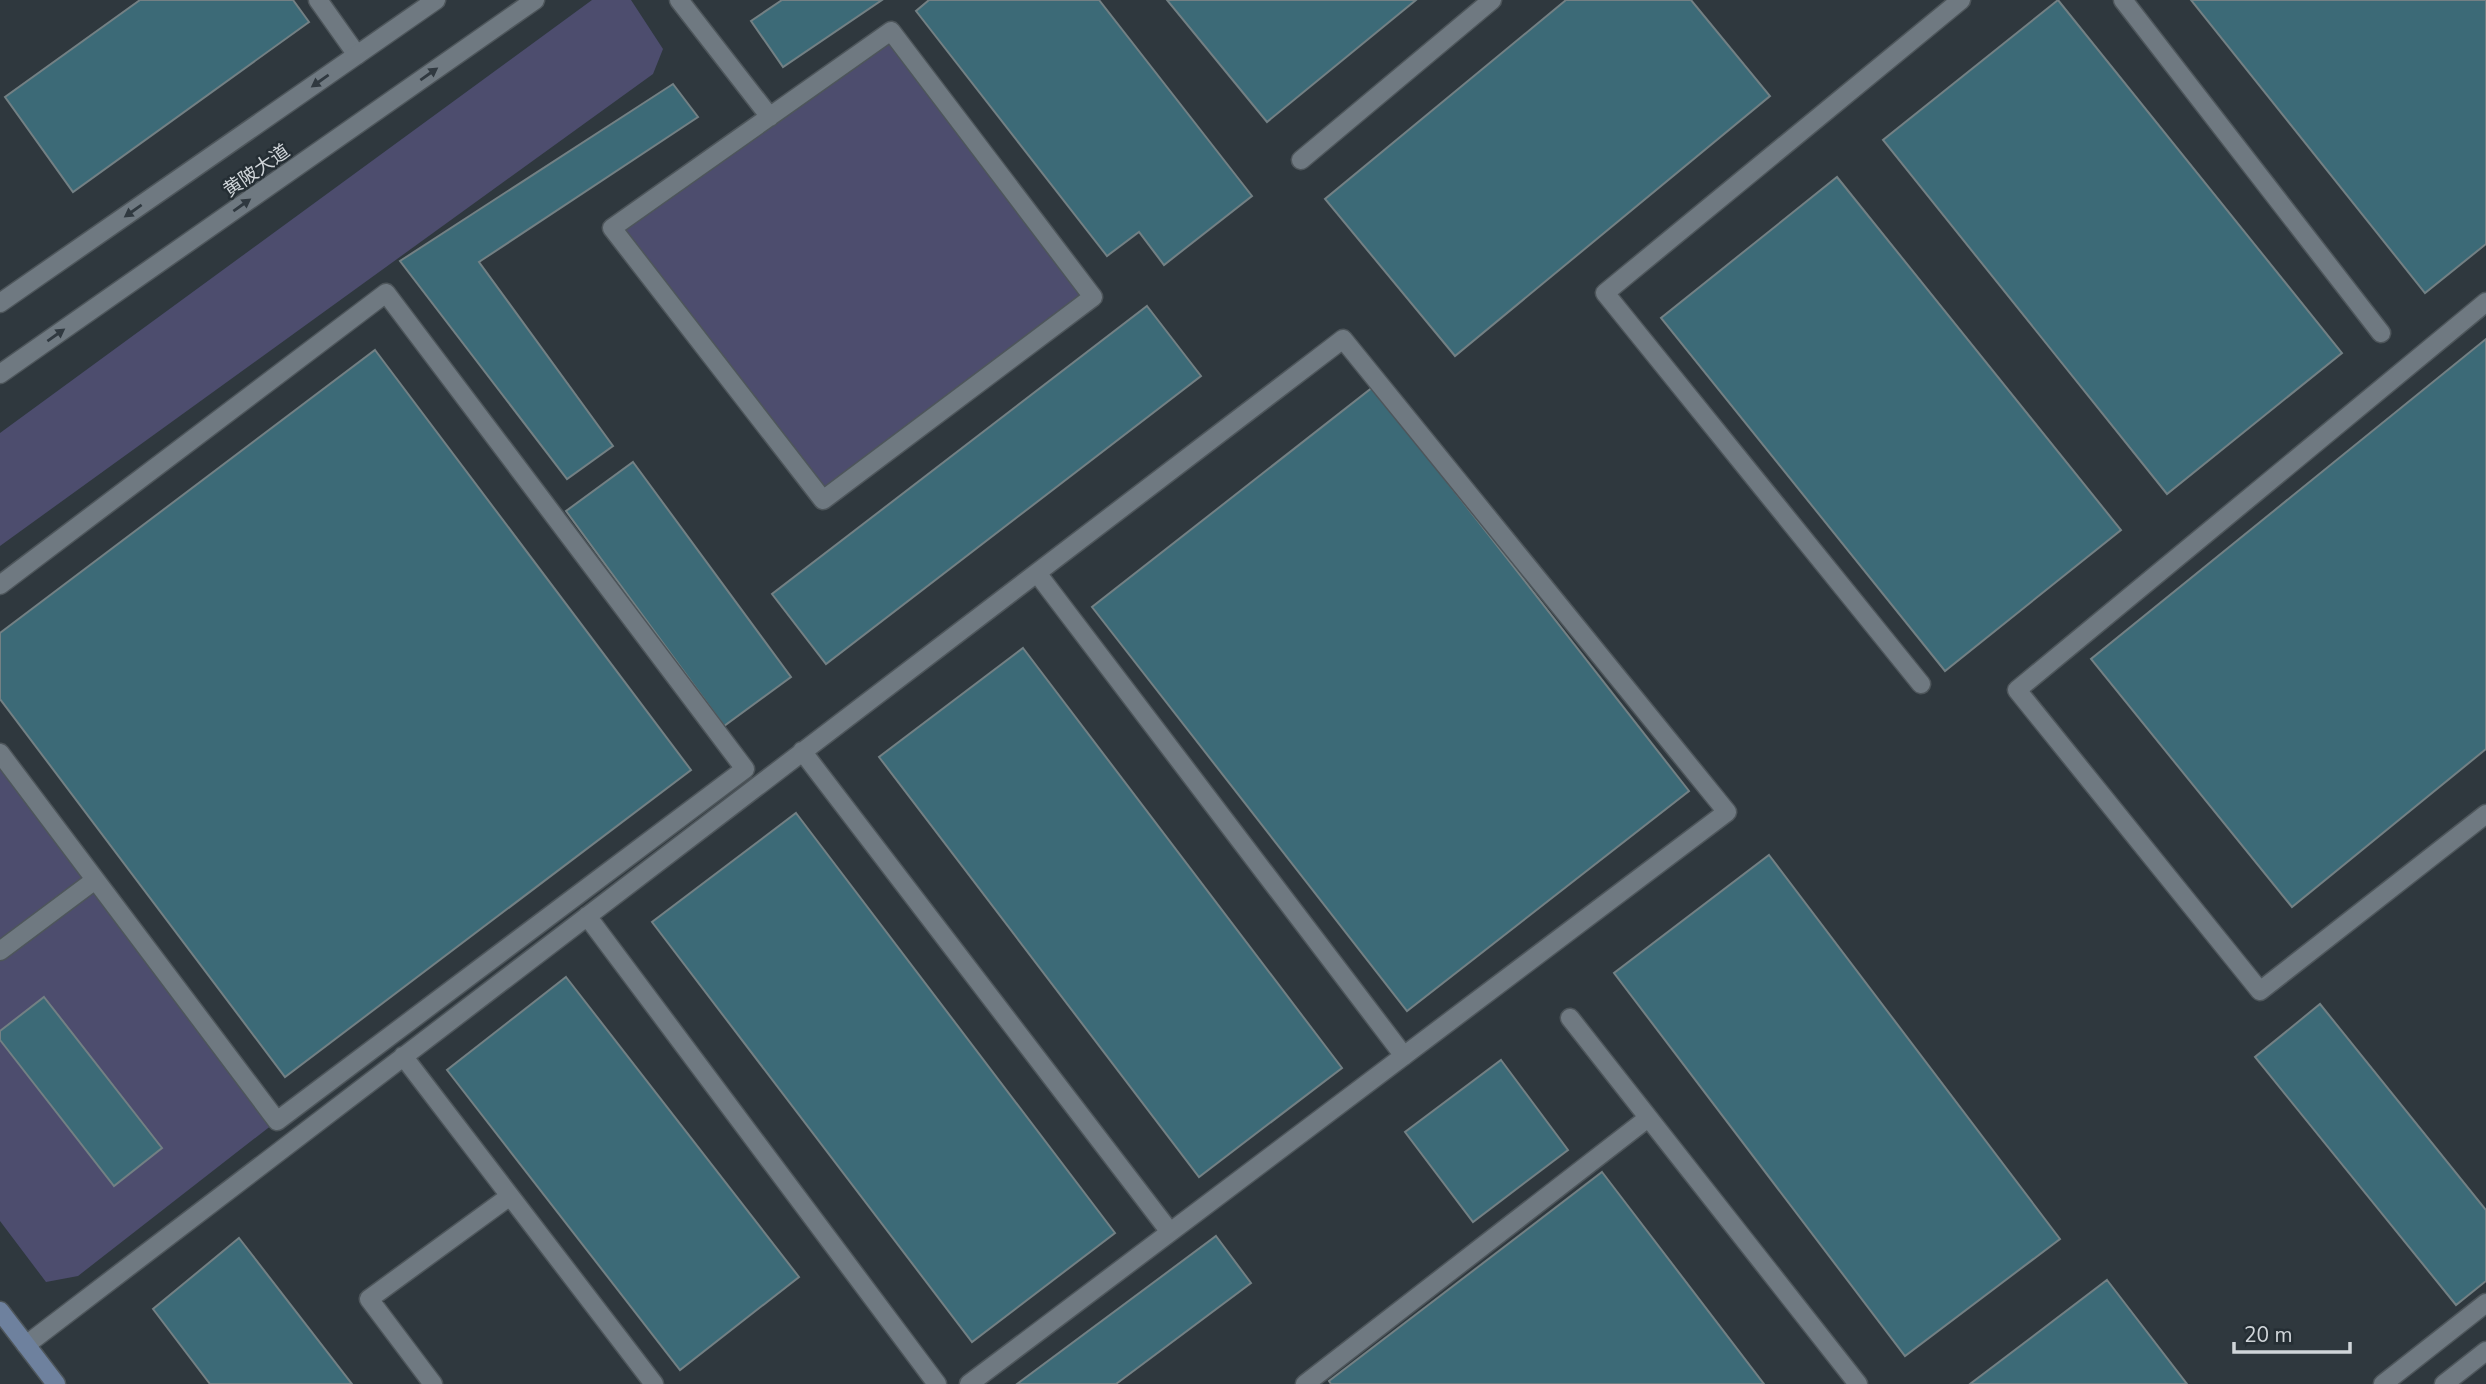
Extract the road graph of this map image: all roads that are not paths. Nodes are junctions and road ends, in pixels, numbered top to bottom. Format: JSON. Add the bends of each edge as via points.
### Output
{"nodes":[{"id":1,"x":318,"y":0,"type":"edge"},
{"id":2,"x":436,"y":0,"type":"edge"},
{"id":3,"x":535,"y":0,"type":"edge"},
{"id":4,"x":679,"y":0,"type":"edge"},
{"id":5,"x":1492,"y":0,"type":"edge"},
{"id":6,"x":1961,"y":0,"type":"edge"},
{"id":7,"x":2123,"y":0,"type":"edge"},
{"id":8,"x":357,"y":55,"type":"junction"},
{"id":9,"x":770,"y":117,"type":"junction"},
{"id":10,"x":1301,"y":160,"type":"dead end"},
{"id":11,"x":2486,"y":302,"type":"edge"},
{"id":12,"x":0,"y":303,"type":"edge"},
{"id":13,"x":2381,"y":333,"type":"dead end"},
{"id":14,"x":0,"y":374,"type":"edge"},
{"id":15,"x":1037,"y":573,"type":"junction"},
{"id":16,"x":0,"y":584,"type":"edge"},
{"id":17,"x":1921,"y":684,"type":"dead end"},
{"id":18,"x":802,"y":751,"type":"junction"},
{"id":19,"x":0,"y":754,"type":"edge"},
{"id":20,"x":2486,"y":814,"type":"edge"},
{"id":21,"x":95,"y":880,"type":"junction"},
{"id":22,"x":587,"y":916,"type":"junction"},
{"id":23,"x":0,"y":951,"type":"edge"},
{"id":24,"x":1570,"y":1018,"type":"dead end"},
{"id":25,"x":403,"y":1056,"type":"junction"},
{"id":26,"x":1404,"y":1056,"type":"junction"},
{"id":27,"x":1648,"y":1118,"type":"junction"},
{"id":28,"x":510,"y":1196,"type":"junction"},
{"id":29,"x":1170,"y":1232,"type":"junction"},
{"id":30,"x":2486,"y":1303,"type":"edge"},
{"id":31,"x":0,"y":1311,"type":"edge"},
{"id":32,"x":26,"y":1345,"type":"junction"},
{"id":33,"x":2486,"y":1352,"type":"edge"},
{"id":34,"x":56,"y":1384,"type":"edge"},
{"id":35,"x":433,"y":1384,"type":"edge"},
{"id":36,"x":653,"y":1384,"type":"edge"},
{"id":37,"x":937,"y":1384,"type":"edge"},
{"id":38,"x":969,"y":1384,"type":"edge"},
{"id":39,"x":1305,"y":1384,"type":"edge"},
{"id":40,"x":1858,"y":1384,"type":"edge"},
{"id":41,"x":2383,"y":1384,"type":"edge"},
{"id":42,"x":2444,"y":1384,"type":"edge"}],
"edges":[{"from":1,"to":8,"type":"street"},
{"from":2,"to":8,"type":"street","name":"黄陂大道"},
{"from":14,"to":3,"type":"street","name":"黄陂大道","one_way":true},
{"from":4,"to":9,"type":"street"},
{"from":5,"to":10,"type":"street"},
{"from":6,"to":17,"type":"street","via":[[1605,293]]},
{"from":7,"to":13,"type":"street"},
{"from":8,"to":12,"type":"street","name":"黄陂大道","one_way":true},
{"from":9,"to":9,"type":"street","via":[[612,228],[824,500],[1093,297],[891,31]]},
{"from":11,"to":20,"type":"street","via":[[2017,690],[2260,991]]},
{"from":15,"to":18,"type":"street"},
{"from":15,"to":26,"type":"street"},
{"from":15,"to":26,"type":"street","via":[[1343,339],[1727,813]]},
{"from":16,"to":21,"type":"street","via":[[386,293],[745,769],[277,1121]]},
{"from":18,"to":22,"type":"street"},
{"from":18,"to":29,"type":"street"},
{"from":19,"to":21,"type":"street"},
{"from":21,"to":23,"type":"street"},
{"from":22,"to":25,"type":"street"},
{"from":22,"to":37,"type":"street"},
{"from":24,"to":27,"type":"street"},
{"from":25,"to":28,"type":"street"},
{"from":25,"to":32,"type":"street"},
{"from":26,"to":29,"type":"street"},
{"from":27,"to":39,"type":"street"},
{"from":27,"to":40,"type":"street"},
{"from":28,"to":35,"type":"street","via":[[369,1299]]},
{"from":28,"to":36,"type":"street"},
{"from":29,"to":38,"type":"street"},
{"from":30,"to":41,"type":"street"},
{"from":31,"to":32,"type":"main road"},
{"from":32,"to":34,"type":"main road"},
{"from":33,"to":42,"type":"street"}]}
